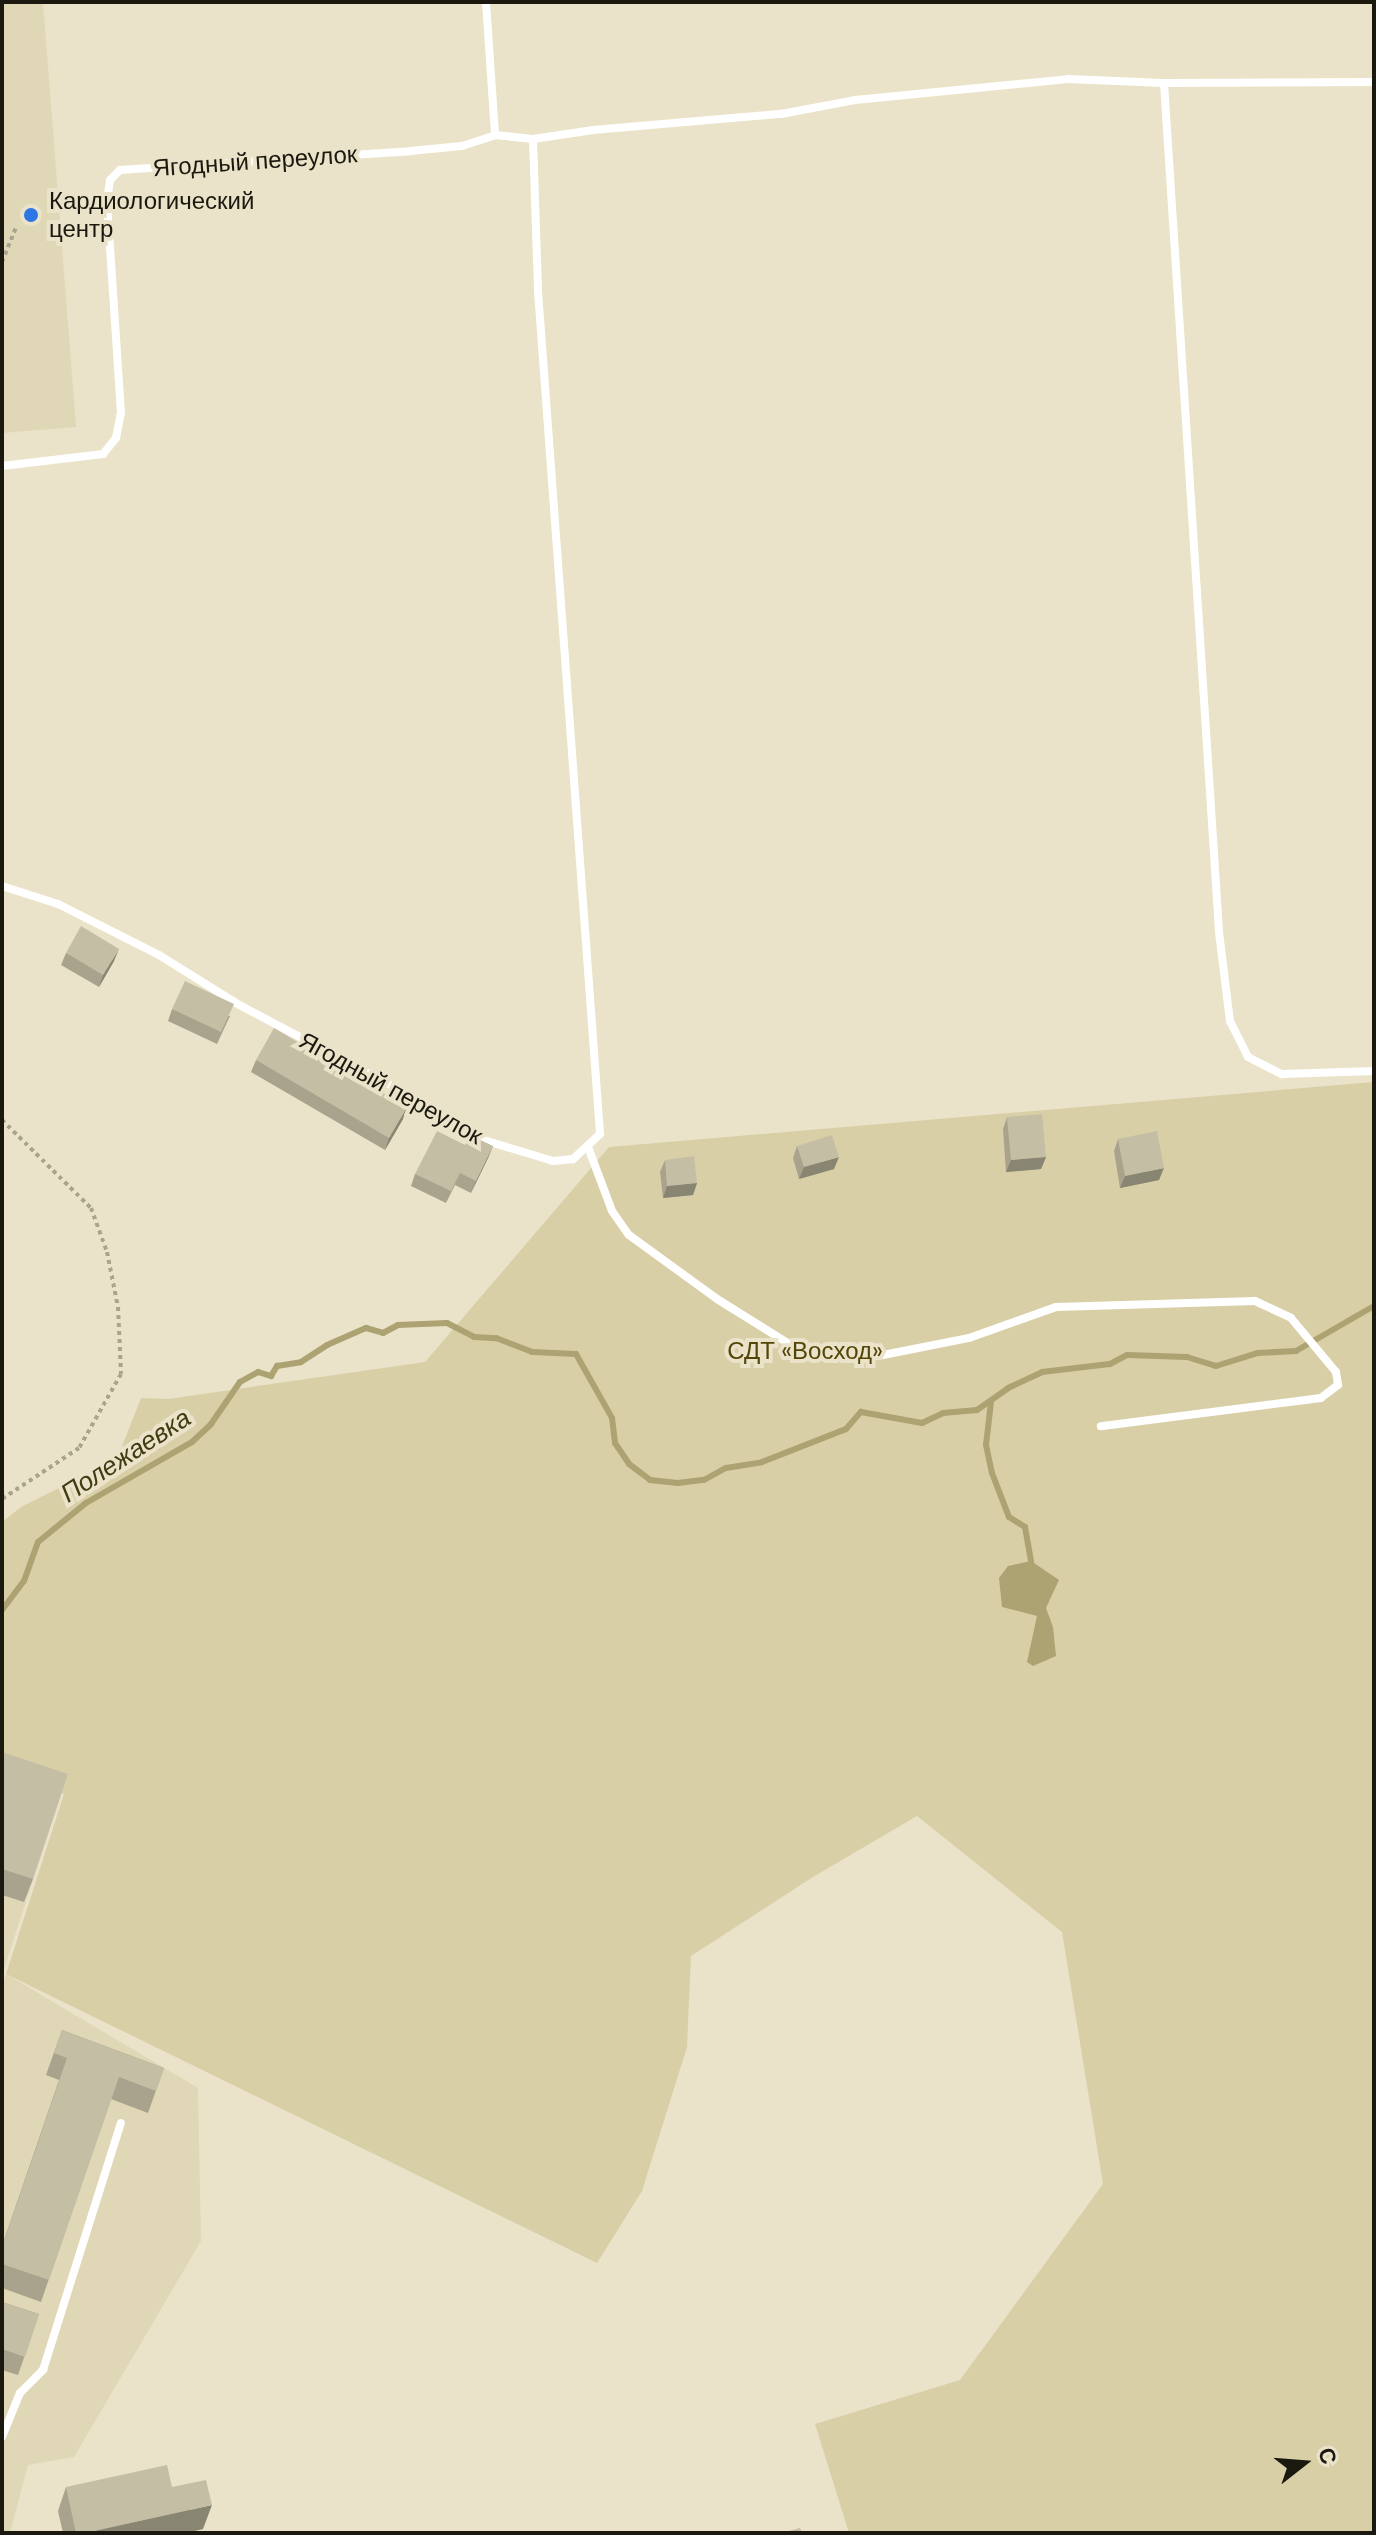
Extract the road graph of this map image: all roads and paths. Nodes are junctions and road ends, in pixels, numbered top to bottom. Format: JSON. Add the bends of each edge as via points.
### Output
{"nodes":[{"id":1,"x":486,"y":2,"type":"edge"},
{"id":2,"x":1374,"y":82,"type":"edge"},
{"id":3,"x":1164,"y":83,"type":"junction"},
{"id":4,"x":495,"y":135,"type":"junction"},
{"id":5,"x":533,"y":139,"type":"junction"},
{"id":6,"x":16,"y":228,"type":"dead end"},
{"id":7,"x":2,"y":262,"type":"edge"},
{"id":8,"x":2,"y":466,"type":"edge"},
{"id":9,"x":2,"y":886,"type":"edge"},
{"id":10,"x":1374,"y":1071,"type":"edge"},
{"id":11,"x":2,"y":1120,"type":"edge"},
{"id":12,"x":588,"y":1147,"type":"junction"},
{"id":13,"x":1101,"y":1426,"type":"dead end"},
{"id":14,"x":2,"y":1499,"type":"edge"},
{"id":15,"x":121,"y":2123,"type":"dead end"},
{"id":16,"x":2,"y":2437,"type":"edge"}],
"edges":[{"from":1,"to":4,"type":"lane"},
{"from":2,"to":3,"type":"lane"},
{"from":3,"to":5,"type":"lane","via":[[1021,83]]},
{"from":3,"to":10,"type":"lane","via":[[1218,916],[1230,1021],[1248,1057],[1282,1074]]},
{"from":4,"to":5,"type":"lane"},
{"from":4,"to":8,"type":"lane","name":"Ягодный переулок","via":[[462,146],[410,151],[120,170],[110,180],[107,200],[121,413],[116,438],[103,454]]},
{"from":5,"to":12,"type":"lane","via":[[538,291],[600,1134]]},
{"from":6,"to":7,"type":"path"},
{"from":9,"to":12,"type":"lane","name":"Ягодный переулок","via":[[58,904],[159,955],[480,1139],[553,1161],[573,1159]]},
{"from":11,"to":14,"type":"path","via":[[91,1208],[118,1307],[121,1374],[79,1448]]},
{"from":12,"to":13,"type":"lane","via":[[612,1211],[629,1235],[794,1347],[825,1357],[883,1355],[969,1338],[1056,1307],[1255,1301],[1291,1318],[1336,1372],[1338,1385],[1321,1398]]},
{"from":15,"to":16,"type":"lane","via":[[43,2370],[20,2393]]}]}
